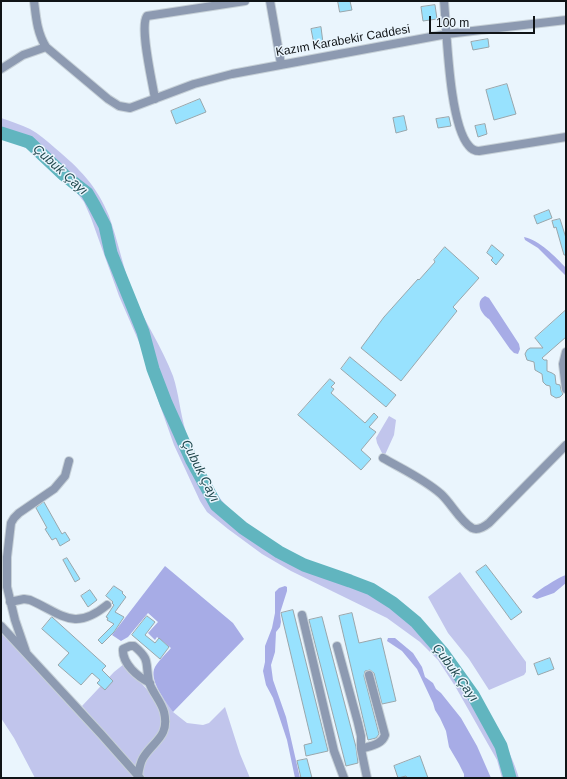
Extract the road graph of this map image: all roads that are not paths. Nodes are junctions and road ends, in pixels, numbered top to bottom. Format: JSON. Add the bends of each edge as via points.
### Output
{"nodes":[{"id":1,"x":34,"y":1,"type":"edge"},
{"id":2,"x":245,"y":1,"type":"edge"},
{"id":3,"x":270,"y":1,"type":"edge"},
{"id":4,"x":444,"y":1,"type":"edge"},
{"id":5,"x":566,"y":20,"type":"edge"},
{"id":6,"x":447,"y":34,"type":"junction"},
{"id":7,"x":46,"y":47,"type":"junction"},
{"id":8,"x":280,"y":64,"type":"junction"},
{"id":9,"x":1,"y":69,"type":"edge"},
{"id":10,"x":155,"y":99,"type":"junction"},
{"id":11,"x":566,"y":137,"type":"edge"},
{"id":12,"x":566,"y":352,"type":"edge"},
{"id":13,"x":566,"y":389,"type":"edge"},
{"id":14,"x":566,"y":445,"type":"edge"},
{"id":15,"x":383,"y":458,"type":"dead end"},
{"id":16,"x":69,"y":461,"type":"dead end"},
{"id":17,"x":10,"y":602,"type":"junction"},
{"id":18,"x":108,"y":605,"type":"dead end"},
{"id":19,"x":302,"y":615,"type":"dead end"},
{"id":20,"x":1,"y":626,"type":"edge"},
{"id":21,"x":337,"y":646,"type":"dead end"},
{"id":22,"x":26,"y":652,"type":"junction"},
{"id":23,"x":369,"y":675,"type":"dead end"},
{"id":24,"x":150,"y":683,"type":"dead end"},
{"id":25,"x":361,"y":749,"type":"junction"},
{"id":26,"x":139,"y":777,"type":"edge"},
{"id":27,"x":344,"y":778,"type":"edge"},
{"id":28,"x":367,"y":778,"type":"edge"}],
"edges":[{"from":1,"to":7,"type":"street","via":[[38,26]]},
{"from":2,"to":10,"type":"street","via":[[147,16],[144,35]]},
{"from":3,"to":8,"type":"street"},
{"from":4,"to":6,"type":"street"},
{"from":5,"to":6,"type":"street","name":"Kazım Karabekir Caddesi"},
{"from":6,"to":8,"type":"street","name":"Kazım Karabekir Caddesi"},
{"from":6,"to":11,"type":"street","via":[[453,101],[460,131],[474,151]]},
{"from":7,"to":9,"type":"street","via":[[23,55]]},
{"from":7,"to":10,"type":"street","name":"Kazım Karabekir Caddesi","via":[[119,106],[130,108]]},
{"from":8,"to":10,"type":"street","name":"Kazım Karabekir Caddesi","via":[[205,80]]},
{"from":12,"to":13,"type":"street","via":[[563,364]]},
{"from":14,"to":15,"type":"street","via":[[489,524],[477,529],[473,529],[433,488]]},
{"from":16,"to":17,"type":"street","via":[[64,476],[54,489],[19,513],[11,524],[6,573]]},
{"from":17,"to":18,"type":"street","via":[[24,598],[62,617],[76,619],[96,614]]},
{"from":17,"to":22,"type":"street"},
{"from":19,"to":27,"type":"street","via":[[334,751]]},
{"from":20,"to":22,"type":"street"},
{"from":21,"to":25,"type":"street","via":[[358,723]]},
{"from":22,"to":26,"type":"street"},
{"from":23,"to":25,"type":"street","via":[[385,735],[381,742]]},
{"from":24,"to":26,"type":"street","via":[[164,712],[164,729],[161,737],[140,763]]},
{"from":25,"to":28,"type":"street"}]}
